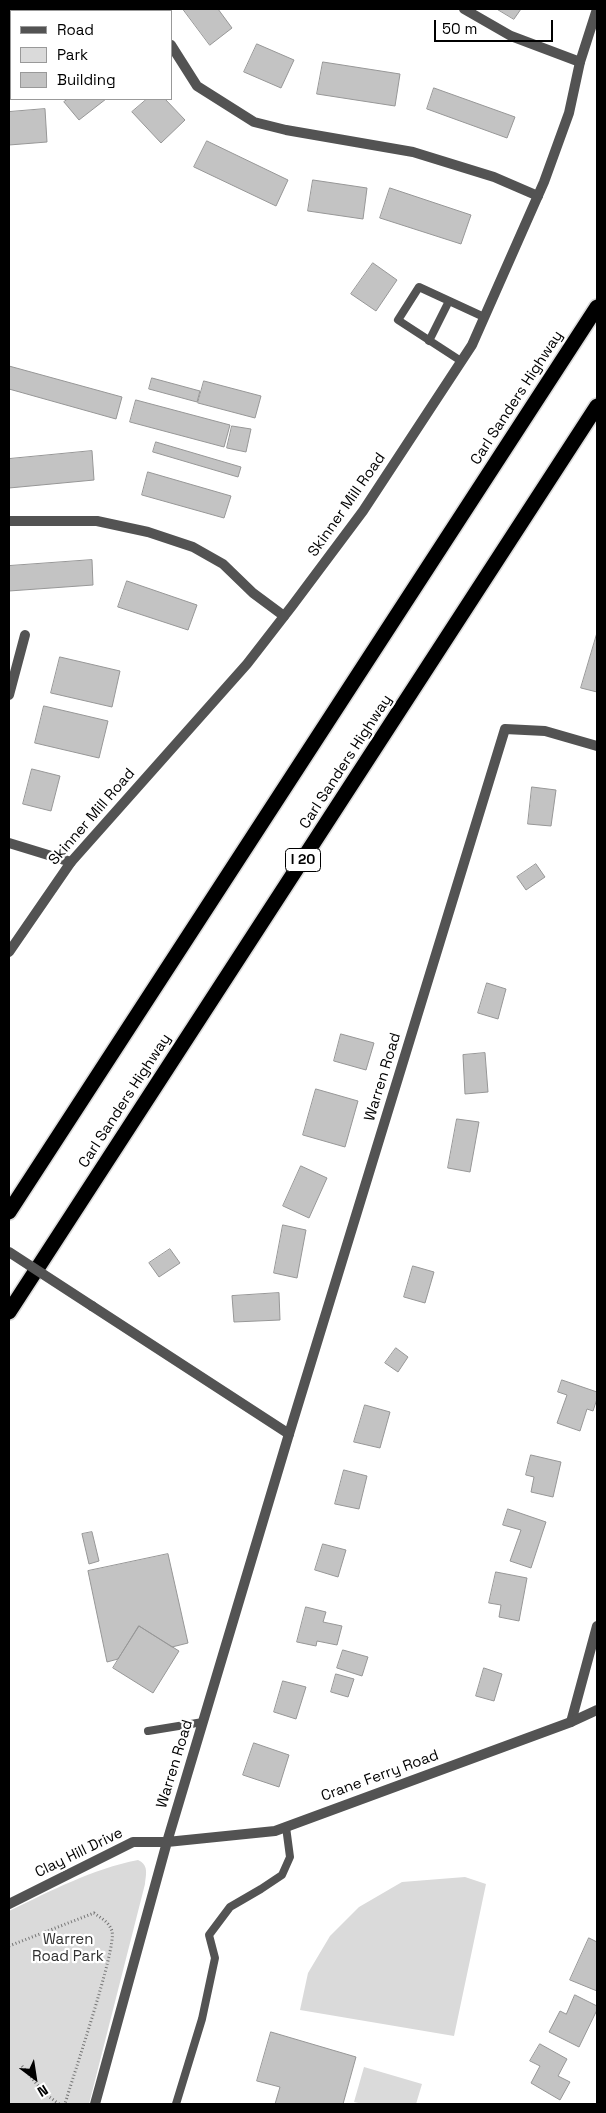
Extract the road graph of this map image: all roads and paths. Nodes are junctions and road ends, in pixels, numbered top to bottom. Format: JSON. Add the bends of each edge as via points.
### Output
{"nodes":[{"id":1,"x":464,"y":9,"type":"edge"},
{"id":2,"x":597,"y":9,"type":"edge"},
{"id":3,"x":172,"y":47,"type":"edge"},
{"id":4,"x":580,"y":62,"type":"junction"},
{"id":5,"x":538,"y":196,"type":"junction"},
{"id":6,"x":449,"y":301,"type":"junction"},
{"id":7,"x":597,"y":306,"type":"edge"},
{"id":8,"x":484,"y":317,"type":"junction"},
{"id":9,"x":430,"y":341,"type":"junction"},
{"id":10,"x":461,"y":362,"type":"junction"},
{"id":11,"x":597,"y":406,"type":"edge"},
{"id":12,"x":9,"y":520,"type":"edge"},
{"id":13,"x":284,"y":616,"type":"junction"},
{"id":14,"x":25,"y":635,"type":"dead end"},
{"id":15,"x":9,"y":695,"type":"edge"},
{"id":16,"x":597,"y":746,"type":"edge"},
{"id":17,"x":9,"y":842,"type":"edge"},
{"id":18,"x":71,"y":862,"type":"junction"},
{"id":19,"x":9,"y":952,"type":"edge"},
{"id":20,"x":9,"y":1212,"type":"edge"},
{"id":21,"x":9,"y":1252,"type":"edge"},
{"id":22,"x":9,"y":1312,"type":"edge"},
{"id":23,"x":289,"y":1434,"type":"junction"},
{"id":24,"x":597,"y":1626,"type":"edge"},
{"id":25,"x":597,"y":1710,"type":"edge"},
{"id":26,"x":203,"y":1722,"type":"junction"},
{"id":27,"x":571,"y":1722,"type":"junction"},
{"id":28,"x":148,"y":1731,"type":"dead end"},
{"id":29,"x":286,"y":1827,"type":"junction"},
{"id":30,"x":166,"y":1842,"type":"junction"},
{"id":31,"x":9,"y":1904,"type":"edge"},
{"id":32,"x":9,"y":1946,"type":"edge"},
{"id":33,"x":22,"y":2066,"type":"dead end"},
{"id":34,"x":59,"y":2104,"type":"edge"},
{"id":35,"x":65,"y":2104,"type":"edge"},
{"id":36,"x":95,"y":2104,"type":"edge"},
{"id":37,"x":176,"y":2104,"type":"edge"}],
"edges":[{"from":1,"to":4,"type":"street","via":[[511,36]]},
{"from":2,"to":4,"type":"street","name":"Skinner Mill Road"},
{"from":3,"to":5,"type":"street","via":[[197,86],[254,122],[413,152],[494,177]]},
{"from":4,"to":5,"type":"street","name":"Skinner Mill Road","via":[[569,113]]},
{"from":5,"to":8,"type":"street","name":"Skinner Mill Road"},
{"from":6,"to":8,"type":"lane"},
{"from":6,"to":9,"type":"lane"},
{"from":6,"to":9,"type":"lane","via":[[419,287],[398,320]]},
{"from":7,"to":20,"type":"highway","name":"Carl Sanders Highway"},
{"from":8,"to":10,"type":"street","name":"Skinner Mill Road"},
{"from":9,"to":10,"type":"lane"},
{"from":10,"to":13,"type":"street","name":"Skinner Mill Road","via":[[363,511]]},
{"from":11,"to":22,"type":"highway","name":"Carl Sanders Highway","number":"I 20"},
{"from":12,"to":13,"type":"street","via":[[97,521],[148,532],[193,548],[223,564],[253,593]]},
{"from":13,"to":18,"type":"street","name":"Skinner Mill Road","via":[[247,664]]},
{"from":14,"to":15,"type":"street"},
{"from":16,"to":23,"type":"street","name":"Warren Road","via":[[545,731],[505,729]]},
{"from":17,"to":18,"type":"street"},
{"from":18,"to":19,"type":"street","name":"Skinner Mill Road"},
{"from":21,"to":23,"type":"street","bridge":true},
{"from":23,"to":26,"type":"street","name":"Warren Road"},
{"from":24,"to":27,"type":"street"},
{"from":25,"to":27,"type":"street","name":"Crane Ferry Road"},
{"from":26,"to":28,"type":"lane"},
{"from":26,"to":30,"type":"street","name":"Warren Road"},
{"from":27,"to":29,"type":"street","name":"Crane Ferry Road"},
{"from":29,"to":30,"type":"street","name":"Crane Ferry Road","via":[[275,1831]]},
{"from":29,"to":37,"type":"lane","via":[[290,1856],[282,1875],[230,1907],[209,1935],[215,1958],[202,2019]]},
{"from":30,"to":31,"type":"street","name":"Clay Hill Drive","via":[[133,1842]]},
{"from":30,"to":36,"type":"street","name":"Warren Road"},
{"from":32,"to":35,"type":"path","via":[[94,1913],[107,1922],[112,1932],[108,1958]]},
{"from":33,"to":34,"type":"path","via":[[44,2093]]}]}
